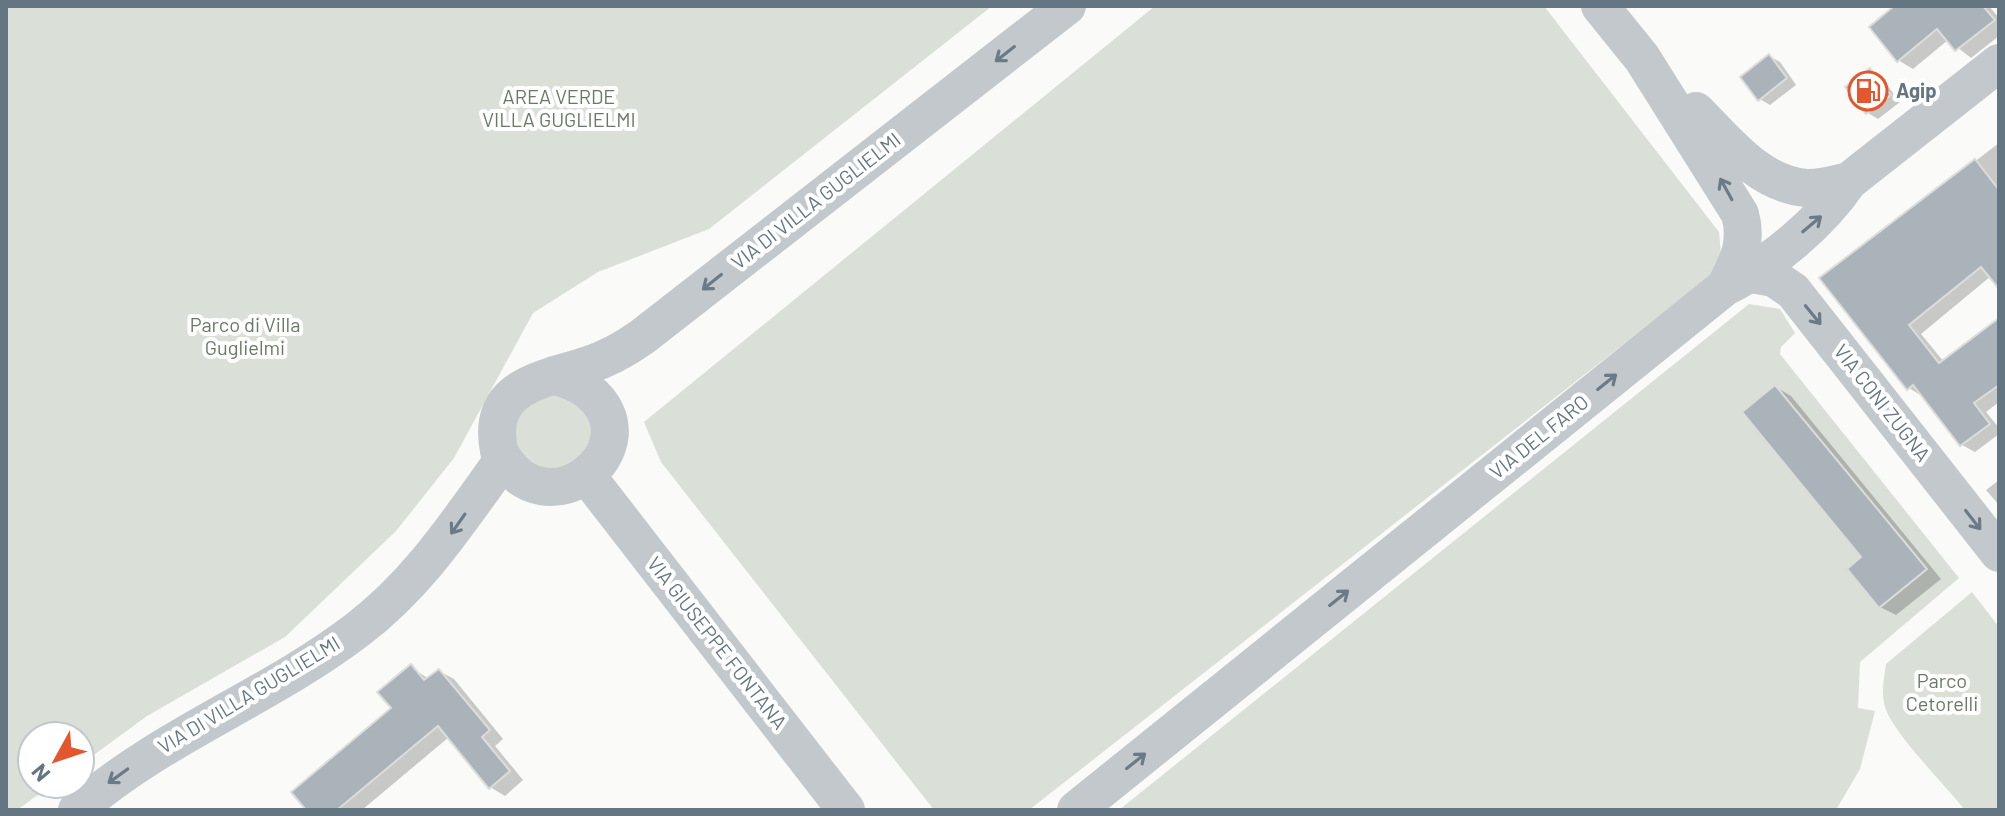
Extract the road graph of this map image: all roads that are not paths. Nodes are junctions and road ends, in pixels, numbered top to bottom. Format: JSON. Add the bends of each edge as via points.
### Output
{"nodes":[{"id":1,"x":1067,"y":6,"type":"edge"},
{"id":2,"x":1600,"y":6,"type":"edge"},
{"id":3,"x":1642,"y":58,"type":"junction"},
{"id":4,"x":1999,"y":63,"type":"edge"},
{"id":5,"x":1849,"y":181,"type":"junction"},
{"id":6,"x":1738,"y":281,"type":"junction"},
{"id":7,"x":554,"y":375,"type":"junction"},
{"id":8,"x":503,"y":460,"type":"junction"},
{"id":9,"x":587,"y":476,"type":"junction"},
{"id":10,"x":1999,"y":553,"type":"edge"},
{"id":11,"x":77,"y":810,"type":"edge"},
{"id":12,"x":846,"y":810,"type":"edge"},
{"id":13,"x":1076,"y":810,"type":"edge"}],
"edges":[{"from":1,"to":7,"type":"street","name":"VIA DI VILLA GUGLIELMI","one_way":true,"via":[[642,337],[602,360]]},
{"from":2,"to":3,"type":"street"},
{"from":3,"to":5,"type":"street","via":[[1741,156],[1774,181],[1808,188]]},
{"from":6,"to":3,"type":"street","one_way":true,"via":[[1745,234],[1740,214]]},
{"from":4,"to":5,"type":"street","name":"VIA DEL FARO"},
{"from":6,"to":5,"type":"street","name":"VIA DEL FARO","one_way":true,"via":[[1832,207]]},
{"from":6,"to":10,"type":"street","name":"VIA CONI ZUGNA","one_way":true,"via":[[1774,278],[1793,291]]},
{"from":13,"to":6,"type":"street","name":"VIA DEL FARO","one_way":true},
{"from":7,"to":8,"type":"street","via":[[517,390],[501,412],[497,441]]},
{"from":7,"to":9,"type":"street","via":[[589,391],[606,415],[607,447]]},
{"from":8,"to":9,"type":"street","via":[[543,486],[570,485]]},
{"from":8,"to":11,"type":"street","name":"VIA DI VILLA GUGLIELMI","one_way":true,"via":[[433,558],[368,621],[285,678],[164,745]]},
{"from":9,"to":12,"type":"street","name":"VIA GIUSEPPE FONTANA"}]}
